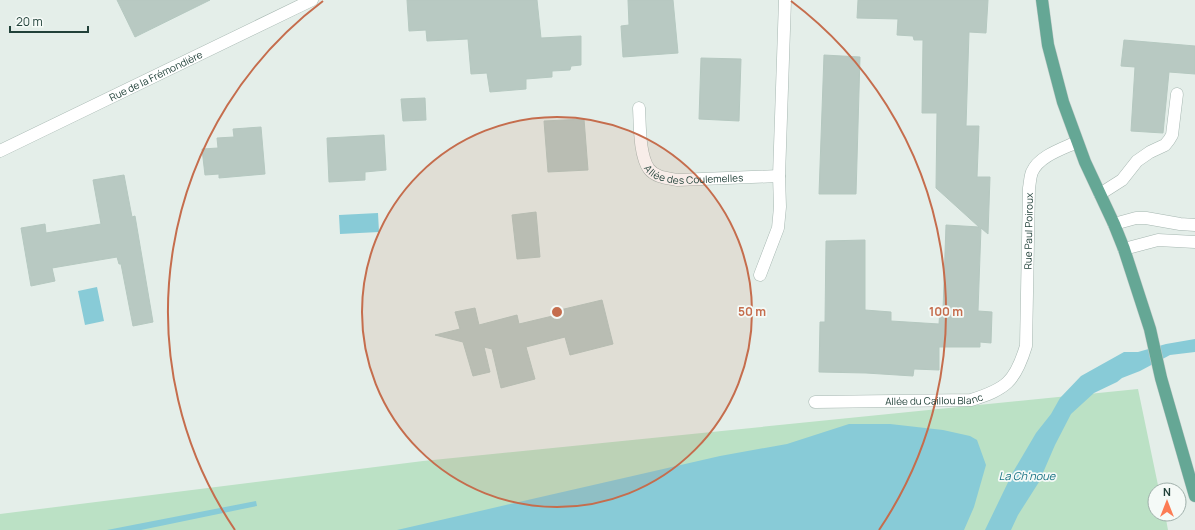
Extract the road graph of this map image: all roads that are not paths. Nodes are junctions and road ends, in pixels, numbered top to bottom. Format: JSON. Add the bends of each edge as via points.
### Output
{"nodes":[{"id":1,"x":312,"y":0,"type":"edge"},
{"id":2,"x":785,"y":0,"type":"edge"},
{"id":3,"x":1042,"y":0,"type":"edge"},
{"id":4,"x":1177,"y":94,"type":"dead end"},
{"id":5,"x":639,"y":108,"type":"dead end"},
{"id":6,"x":1077,"y":142,"type":"junction"},
{"id":7,"x":0,"y":151,"type":"edge"},
{"id":8,"x":779,"y":176,"type":"junction"},
{"id":9,"x":1100,"y":194,"type":"junction"},
{"id":10,"x":1114,"y":224,"type":"junction"},
{"id":11,"x":1195,"y":225,"type":"edge"},
{"id":12,"x":1195,"y":242,"type":"edge"},
{"id":13,"x":1124,"y":249,"type":"junction"},
{"id":14,"x":760,"y":275,"type":"dead end"},
{"id":15,"x":1026,"y":346,"type":"joint"},
{"id":16,"x":815,"y":402,"type":"dead end"},
{"id":17,"x":1195,"y":496,"type":"edge"}],
"edges":[{"from":1,"to":7,"type":"street","name":"Rue de la Frémondière"},
{"from":2,"to":8,"type":"street"},
{"from":3,"to":6,"type":"main road","via":[[1049,51]]},
{"from":4,"to":9,"type":"street","via":[[1172,136],[1169,140],[1137,161],[1122,180]]},
{"from":5,"to":8,"type":"street","name":"Allée des Coulemelles","via":[[643,156],[649,169],[660,177],[677,180]]},
{"from":6,"to":9,"type":"main road"},
{"from":6,"to":15,"type":"street","name":"Rue Paul Poiroux","via":[[1038,163],[1032,173],[1029,188]]},
{"from":8,"to":14,"type":"street","via":[[778,228]]},
{"from":9,"to":10,"type":"main road"},
{"from":10,"to":11,"type":"street","via":[[1146,218]]},
{"from":10,"to":13,"type":"main road"},
{"from":12,"to":13,"type":"street","via":[[1158,240]]},
{"from":13,"to":17,"type":"main road","via":[[1150,329],[1161,378]]},
{"from":15,"to":16,"type":"street","name":"Allée du Caillou Blanc","via":[[1014,376],[989,395],[970,400]]}]}
